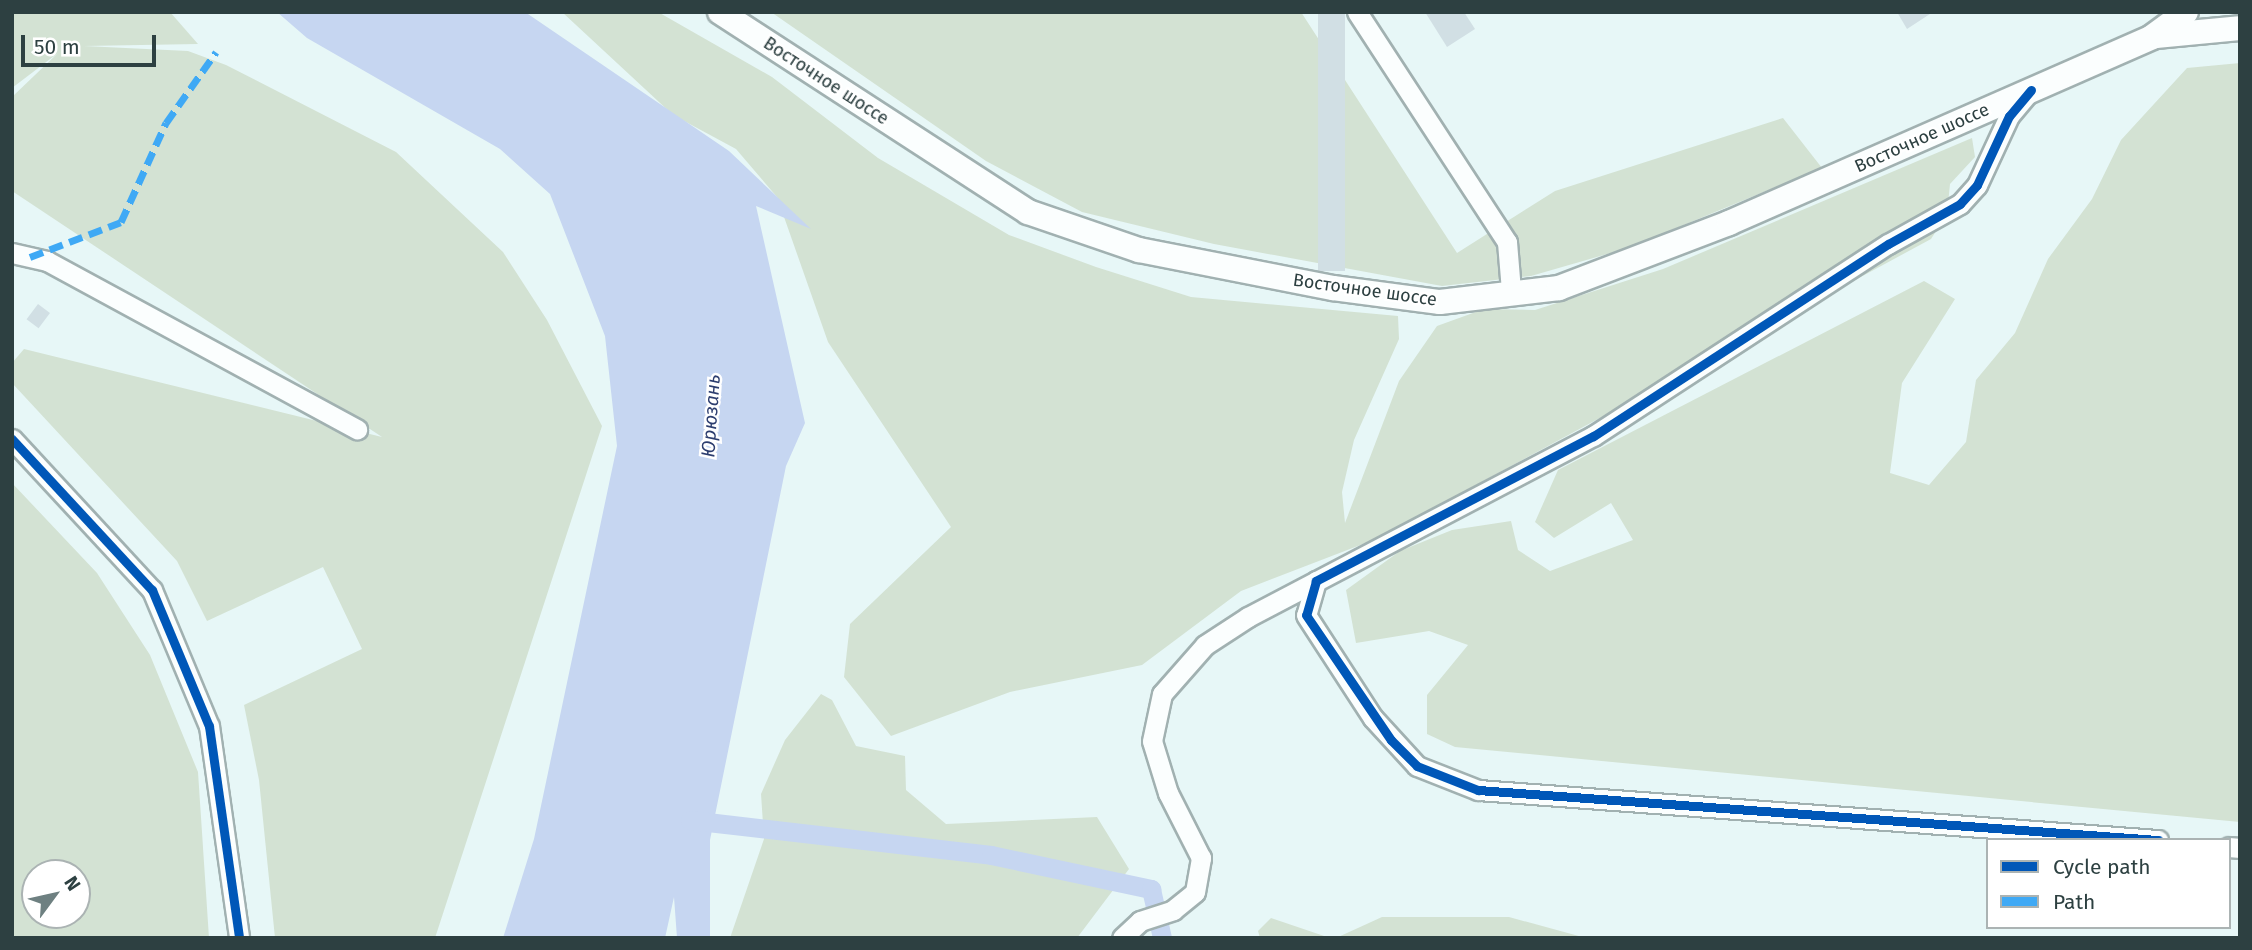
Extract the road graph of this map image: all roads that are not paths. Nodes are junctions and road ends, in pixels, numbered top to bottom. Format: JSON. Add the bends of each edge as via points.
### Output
{"nodes":[{"id":1,"x":720,"y":12,"type":"edge"},
{"id":2,"x":1357,"y":12,"type":"edge"},
{"id":3,"x":2186,"y":12,"type":"edge"},
{"id":4,"x":2240,"y":27,"type":"edge"},
{"id":5,"x":2152,"y":37,"type":"junction"},
{"id":6,"x":2031,"y":90,"type":"junction"},
{"id":7,"x":12,"y":253,"type":"edge"},
{"id":8,"x":1511,"y":291,"type":"junction"},
{"id":9,"x":357,"y":429,"type":"dead end"},
{"id":10,"x":12,"y":439,"type":"edge"},
{"id":11,"x":1316,"y":581,"type":"junction"},
{"id":12,"x":2131,"y":838,"type":"edge"},
{"id":13,"x":239,"y":938,"type":"edge"},
{"id":14,"x":1122,"y":938,"type":"edge"}],
"edges":[{"from":1,"to":8,"type":"main road","name":"Восточное шоссе","via":[[1028,212],[1139,250],[1333,288],[1440,302]]},
{"from":2,"to":8,"type":"street","via":[[1507,242]]},
{"from":3,"to":5,"type":"main road","name":"Восточное шоссе"},
{"from":4,"to":5,"type":"main road","name":"Восточное шоссе"},
{"from":5,"to":6,"type":"main road","name":"Восточное шоссе"},
{"from":6,"to":8,"type":"main road","name":"Восточное шоссе","via":[[1729,223],[1559,288]]},
{"from":6,"to":11,"type":"street","via":[[2009,116],[1977,185],[1960,204],[1888,244],[1593,436]]},
{"from":7,"to":9,"type":"street","via":[[47,261]]},
{"from":10,"to":13,"type":"street","via":[[152,590],[209,726]]},
{"from":11,"to":12,"type":"street","via":[[1307,615],[1373,718],[1417,766],[1478,790]]},
{"from":11,"to":14,"type":"street","via":[[1205,645],[1162,694],[1152,741],[1168,793],[1189,824],[1201,858],[1195,892],[1173,911],[1140,921]]}]}
